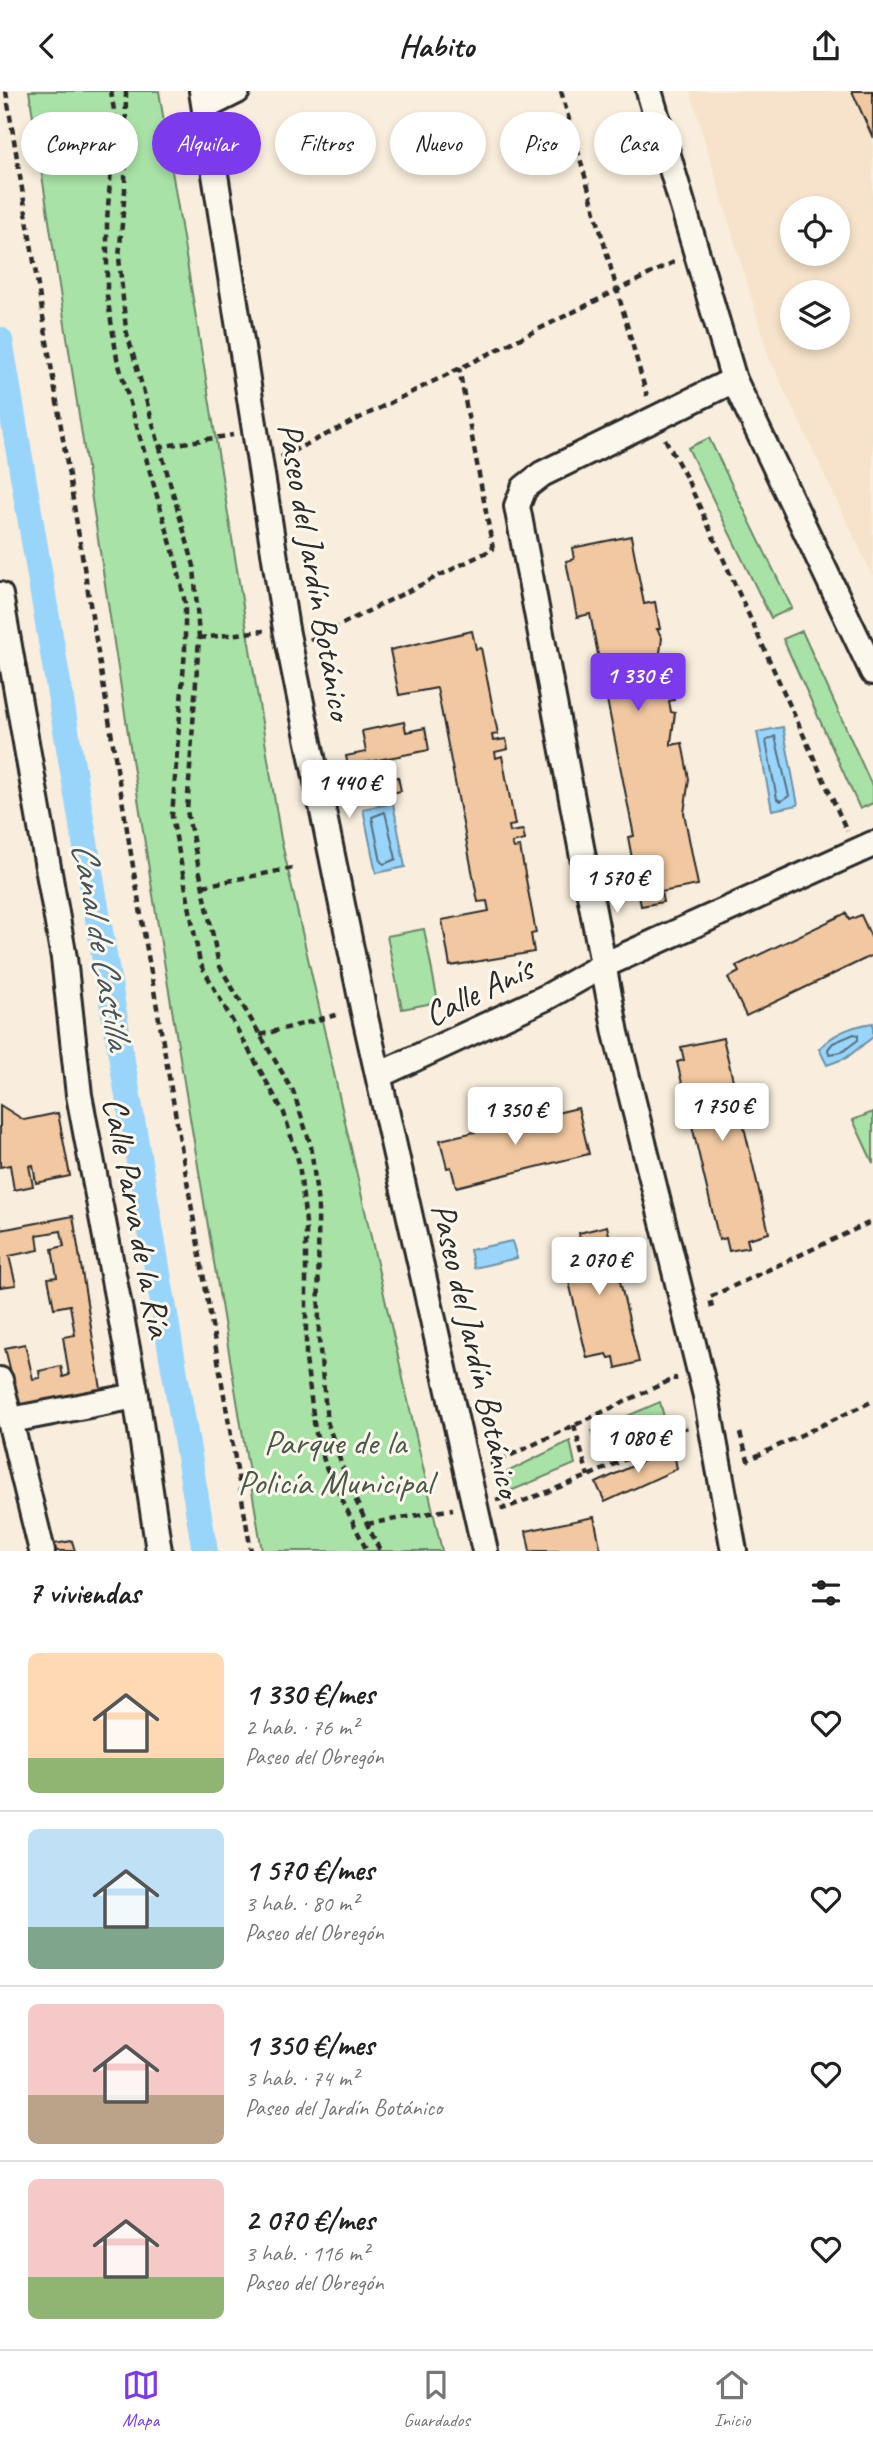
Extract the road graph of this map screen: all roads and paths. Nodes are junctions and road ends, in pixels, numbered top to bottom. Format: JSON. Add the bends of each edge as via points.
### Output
{"nodes":[{"id":1,"x":6,"y":91,"type":"edge"},
{"id":2,"x":111,"y":91,"type":"edge"},
{"id":3,"x":126,"y":91,"type":"edge"},
{"id":4,"x":237,"y":91,"type":"edge"},
{"id":5,"x":561,"y":91,"type":"edge"},
{"id":6,"x":649,"y":91,"type":"edge"},
{"id":7,"x":204,"y":99,"type":"edge"},
{"id":8,"x":696,"y":251,"type":"junction"},
{"id":9,"x":617,"y":290,"type":"junction"},
{"id":10,"x":459,"y":369,"type":"junction"},
{"id":11,"x":734,"y":380,"type":"junction"},
{"id":12,"x":654,"y":420,"type":"junction"},
{"id":13,"x":256,"y":432,"type":"junction"},
{"id":14,"x":158,"y":447,"type":"junction"},
{"id":15,"x":261,"y":467,"type":"junction"},
{"id":16,"x":0,"y":595,"type":"edge"},
{"id":17,"x":198,"y":638,"type":"junction"},
{"id":18,"x":289,"y":639,"type":"junction"},
{"id":19,"x":873,"y":672,"type":"edge"},
{"id":20,"x":865,"y":847,"type":"edge"},
{"id":21,"x":293,"y":868,"type":"dead end"},
{"id":22,"x":202,"y":886,"type":"junction"},
{"id":23,"x":602,"y":966,"type":"junction"},
{"id":24,"x":363,"y":1008,"type":"junction"},
{"id":25,"x":260,"y":1035,"type":"junction"},
{"id":26,"x":379,"y":1075,"type":"junction"},
{"id":27,"x":873,"y":1221,"type":"edge"},
{"id":28,"x":712,"y":1310,"type":"dead end"},
{"id":29,"x":0,"y":1380,"type":"edge"},
{"id":30,"x":677,"y":1389,"type":"dead end"},
{"id":31,"x":136,"y":1396,"type":"junction"},
{"id":32,"x":873,"y":1401,"type":"edge"},
{"id":33,"x":684,"y":1422,"type":"dead end"},
{"id":34,"x":737,"y":1424,"type":"dead end"},
{"id":35,"x":574,"y":1425,"type":"junction"},
{"id":36,"x":8,"y":1430,"type":"edge"},
{"id":37,"x":495,"y":1476,"type":"dead end"},
{"id":38,"x":588,"y":1476,"type":"junction"},
{"id":39,"x":498,"y":1487,"type":"dead end"},
{"id":40,"x":501,"y":1499,"type":"junction"},
{"id":41,"x":477,"y":1505,"type":"junction"},
{"id":42,"x":367,"y":1524,"type":"junction"},
{"id":43,"x":42,"y":1551,"type":"edge"},
{"id":44,"x":159,"y":1551,"type":"edge"},
{"id":45,"x":251,"y":1551,"type":"edge"},
{"id":46,"x":367,"y":1551,"type":"edge"},
{"id":47,"x":380,"y":1551,"type":"edge"},
{"id":48,"x":485,"y":1551,"type":"edge"},
{"id":49,"x":734,"y":1551,"type":"edge"}],
"edges":[{"from":1,"to":45,"type":"path"},
{"from":2,"to":46,"type":"path","via":[[115,117],[107,296],[117,358],[185,603],[172,816],[200,963],[284,1113],[299,1163],[306,1223],[306,1359],[315,1430],[326,1467]]},
{"from":3,"to":14,"type":"path","via":[[120,269],[126,330]]},
{"from":4,"to":7,"type":"street"},
{"from":5,"to":9,"type":"path"},
{"from":6,"to":8,"type":"street"},
{"from":7,"to":13,"type":"street","name":"Paseo del Jardín Botánico"},
{"from":8,"to":9,"type":"path"},
{"from":8,"to":11,"type":"street"},
{"from":9,"to":10,"type":"path"},
{"from":9,"to":12,"type":"path"},
{"from":10,"to":15,"type":"path"},
{"from":10,"to":18,"type":"path","via":[[493,549]]},
{"from":11,"to":12,"type":"street"},
{"from":11,"to":19,"type":"street"},
{"from":12,"to":20,"type":"path"},
{"from":12,"to":23,"type":"street","via":[[542,474],[524,488],[517,506]]},
{"from":13,"to":14,"type":"path"},
{"from":13,"to":15,"type":"street","name":"Paseo del Jardín Botánico"},
{"from":14,"to":17,"type":"path","via":[[194,566]]},
{"from":15,"to":18,"type":"street","name":"Paseo del Jardín Botánico"},
{"from":16,"to":31,"type":"street","name":"Calle Parva de la Ría","via":[[64,958],[79,1095]]},
{"from":17,"to":18,"type":"path"},
{"from":17,"to":22,"type":"path","via":[[187,811]]},
{"from":18,"to":24,"type":"street","name":"Paseo del Jardín Botánico"},
{"from":20,"to":23,"type":"street","name":"Calle Anís"},
{"from":21,"to":22,"type":"path"},
{"from":22,"to":25,"type":"path","via":[[219,965]]},
{"from":23,"to":26,"type":"street","name":"Calle Anís","via":[[525,1008]]},
{"from":23,"to":49,"type":"street","via":[[706,1396]]},
{"from":24,"to":25,"type":"path"},
{"from":24,"to":26,"type":"street","name":"Paseo del Jardín Botánico"},
{"from":25,"to":42,"type":"path","via":[[293,1091],[311,1146],[318,1205],[319,1341],[327,1421]]},
{"from":26,"to":41,"type":"street","name":"Paseo del Jardín Botánico"},
{"from":27,"to":28,"type":"path","via":[[710,1297]]},
{"from":29,"to":36,"type":"street"},
{"from":30,"to":35,"type":"path","via":[[675,1378]]},
{"from":31,"to":36,"type":"street"},
{"from":31,"to":44,"type":"street","name":"Calle Parva de la Ría"},
{"from":32,"to":34,"type":"path","via":[[748,1460]]},
{"from":33,"to":38,"type":"path","via":[[686,1432]]},
{"from":35,"to":37,"type":"path","via":[[492,1464]]},
{"from":35,"to":38,"type":"path"},
{"from":36,"to":43,"type":"street"},
{"from":38,"to":40,"type":"path","via":[[503,1509]]},
{"from":39,"to":40,"type":"path"},
{"from":40,"to":41,"type":"path"},
{"from":41,"to":42,"type":"path"},
{"from":41,"to":48,"type":"street","name":"Paseo del Jardín Botánico"},
{"from":42,"to":47,"type":"path"}]}
